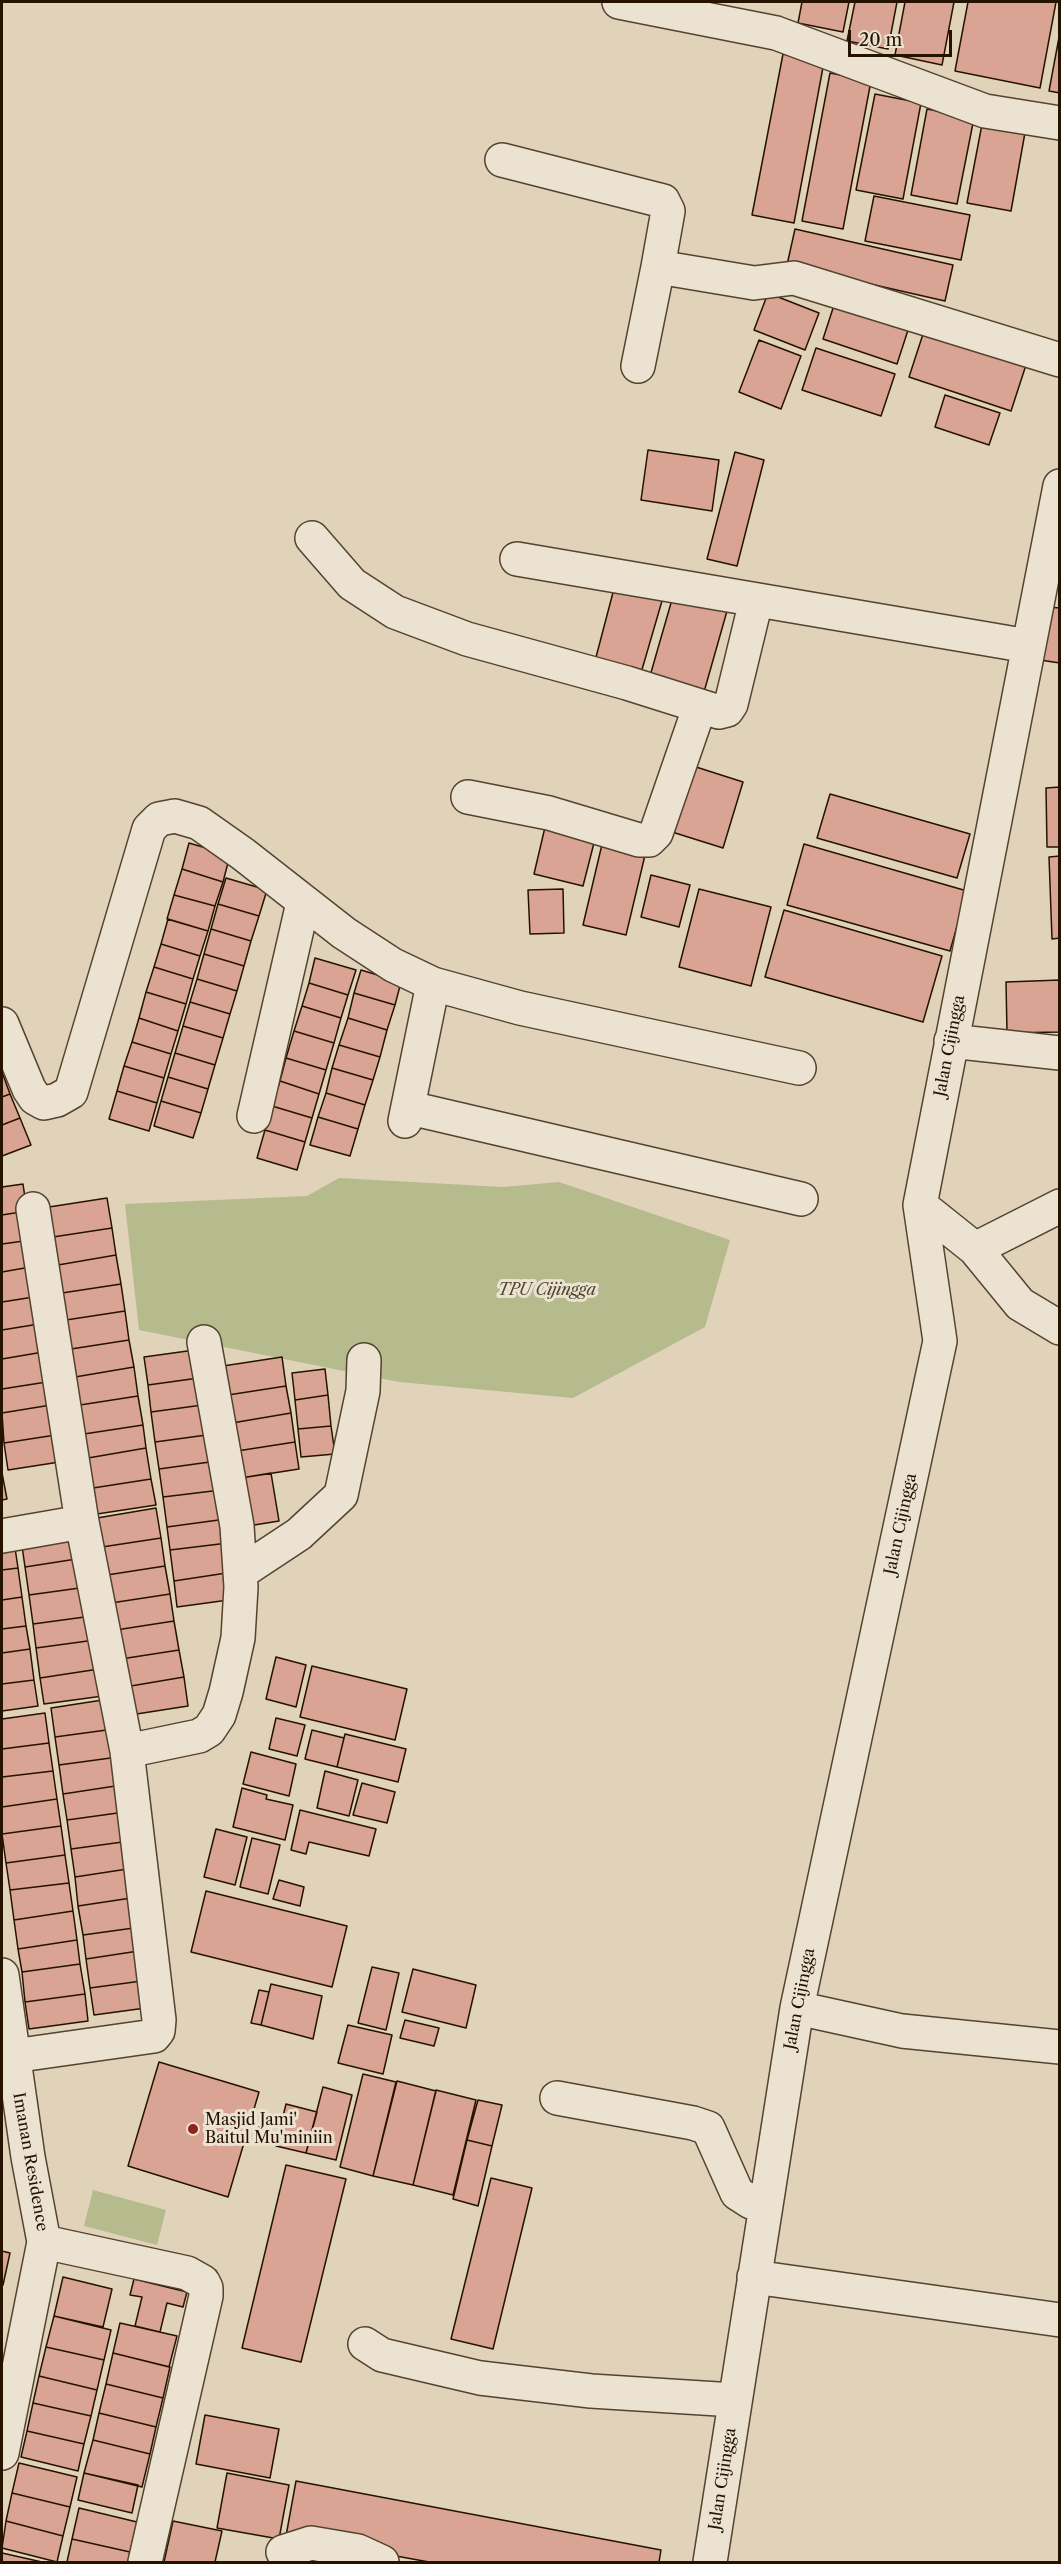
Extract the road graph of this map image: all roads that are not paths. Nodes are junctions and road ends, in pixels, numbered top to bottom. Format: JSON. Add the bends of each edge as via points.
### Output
{"nodes":[{"id":1,"x":619,"y":2,"type":"edge"},
{"id":2,"x":1059,"y":123,"type":"edge"},
{"id":3,"x":502,"y":160,"type":"dead end"},
{"id":4,"x":658,"y":267,"type":"junction"},
{"id":5,"x":1059,"y":360,"type":"edge"},
{"id":6,"x":638,"y":366,"type":"dead end"},
{"id":7,"x":1059,"y":486,"type":"edge"},
{"id":8,"x":312,"y":538,"type":"dead end"},
{"id":9,"x":517,"y":559,"type":"dead end"},
{"id":10,"x":756,"y":601,"type":"junction"},
{"id":11,"x":1028,"y":646,"type":"junction"},
{"id":12,"x":700,"y":706,"type":"junction"},
{"id":13,"x":468,"y":797,"type":"dead end"},
{"id":14,"x":303,"y":903,"type":"junction"},
{"id":15,"x":433,"y":984,"type":"junction"},
{"id":16,"x":2,"y":1024,"type":"edge"},
{"id":17,"x":951,"y":1041,"type":"junction"},
{"id":18,"x":1059,"y":1053,"type":"edge"},
{"id":19,"x":799,"y":1068,"type":"dead end"},
{"id":20,"x":254,"y":1116,"type":"dead end"},
{"id":21,"x":801,"y":1199,"type":"dead end"},
{"id":22,"x":920,"y":1205,"type":"junction"},
{"id":23,"x":1059,"y":1206,"type":"edge"},
{"id":24,"x":33,"y":1209,"type":"dead end"},
{"id":25,"x":975,"y":1249,"type":"junction"},
{"id":26,"x":1059,"y":1328,"type":"edge"},
{"id":27,"x":204,"y":1342,"type":"dead end"},
{"id":28,"x":364,"y":1360,"type":"dead end"},
{"id":29,"x":82,"y":1522,"type":"junction"},
{"id":30,"x":2,"y":1536,"type":"edge"},
{"id":31,"x":240,"y":1573,"type":"junction"},
{"id":32,"x":127,"y":1751,"type":"junction"},
{"id":33,"x":2,"y":1975,"type":"edge"},
{"id":34,"x":797,"y":2008,"type":"junction"},
{"id":35,"x":1059,"y":2047,"type":"edge"},
{"id":36,"x":13,"y":2056,"type":"junction"},
{"id":37,"x":557,"y":2098,"type":"dead end"},
{"id":38,"x":15,"y":2156,"type":"edge"},
{"id":39,"x":765,"y":2203,"type":"junction"},
{"id":40,"x":44,"y":2242,"type":"junction"},
{"id":41,"x":754,"y":2277,"type":"junction"},
{"id":42,"x":1059,"y":2320,"type":"edge"},
{"id":43,"x":365,"y":2344,"type":"dead end"},
{"id":44,"x":735,"y":2400,"type":"junction"},
{"id":45,"x":2,"y":2453,"type":"edge"},
{"id":46,"x":283,"y":2552,"type":"dead end"},
{"id":47,"x":145,"y":2562,"type":"edge"},
{"id":48,"x":382,"y":2562,"type":"edge"},
{"id":49,"x":710,"y":2562,"type":"edge"}],
"edges":[{"from":1,"to":2,"type":"street","via":[[776,33],[985,111]]},
{"from":3,"to":4,"type":"street","via":[[663,201],[668,211]]},
{"from":4,"to":5,"type":"street","via":[[754,284],[794,278]]},
{"from":4,"to":6,"type":"street"},
{"from":7,"to":11,"type":"street","name":"Jalan Cijingga"},
{"from":8,"to":12,"type":"street","via":[[352,584],[394,612],[467,639]]},
{"from":9,"to":10,"type":"street"},
{"from":10,"to":11,"type":"street"},
{"from":10,"to":12,"type":"street","via":[[729,708],[719,712]]},
{"from":11,"to":17,"type":"street","name":"Jalan Cijingga"},
{"from":12,"to":13,"type":"street","via":[[656,833],[649,840],[549,813]]},
{"from":14,"to":15,"type":"street","via":[[393,965]]},
{"from":14,"to":16,"type":"street","via":[[199,823],[175,816],[159,819],[149,829],[142,849],[71,1092],[44,1103],[35,1098]]},
{"from":14,"to":20,"type":"street"},
{"from":15,"to":19,"type":"street","via":[[520,1008]]},
{"from":15,"to":21,"type":"street","via":[[408,1114]]},
{"from":17,"to":18,"type":"street"},
{"from":17,"to":22,"type":"street","name":"Jalan Cijingga"},
{"from":22,"to":25,"type":"street"},
{"from":22,"to":34,"type":"street","name":"Jalan Cijingga","via":[[940,1341]]},
{"from":23,"to":25,"type":"street"},
{"from":24,"to":29,"type":"street"},
{"from":25,"to":26,"type":"street","via":[[1020,1304]]},
{"from":27,"to":31,"type":"street","via":[[237,1526]]},
{"from":28,"to":31,"type":"street","via":[[363,1391],[341,1495],[299,1534]]},
{"from":29,"to":30,"type":"street"},
{"from":29,"to":32,"type":"street"},
{"from":31,"to":32,"type":"street","via":[[238,1638],[219,1715],[209,1730],[199,1736]]},
{"from":32,"to":36,"type":"street","via":[[158,2031],[153,2036]]},
{"from":33,"to":36,"type":"street","name":"Imanan Residence"},
{"from":34,"to":35,"type":"street","via":[[902,2031]]},
{"from":34,"to":39,"type":"street","name":"Jalan Cijingga"},
{"from":36,"to":38,"type":"street","name":"Imanan Residence"},
{"from":37,"to":39,"type":"street","via":[[708,2128],[737,2193],[751,2202]]},
{"from":38,"to":40,"type":"street","name":"Imanan Residence"},
{"from":39,"to":41,"type":"street","name":"Jalan Cijingga"},
{"from":40,"to":45,"type":"street","name":"Imanan Residence"},
{"from":40,"to":47,"type":"street","via":[[187,2273],[206,2288]]},
{"from":41,"to":42,"type":"street"},
{"from":41,"to":44,"type":"street","name":"Jalan Cijingga"},
{"from":43,"to":44,"type":"street","via":[[382,2355],[480,2378],[591,2391]]},
{"from":44,"to":49,"type":"street","name":"Jalan Cijingga"},
{"from":46,"to":48,"type":"street","via":[[311,2543],[358,2551]]}]}
